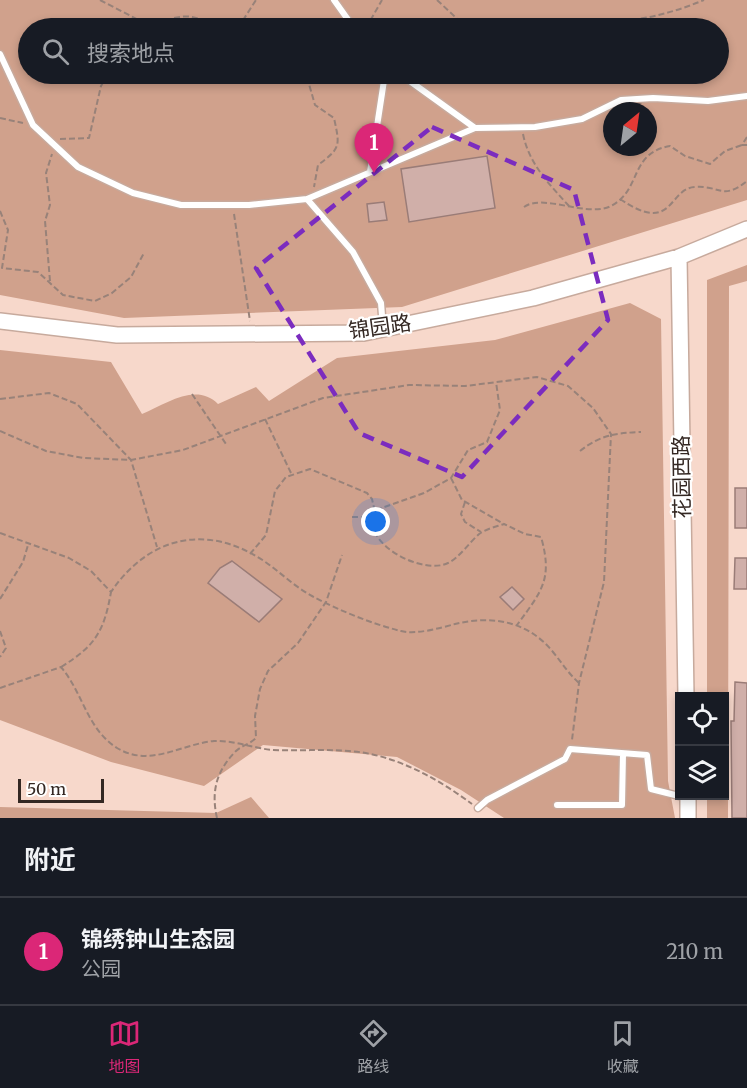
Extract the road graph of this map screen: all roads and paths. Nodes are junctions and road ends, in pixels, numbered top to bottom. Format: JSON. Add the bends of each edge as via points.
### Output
{"nodes":[{"id":1,"x":100,"y":0,"type":"edge"},
{"id":2,"x":256,"y":0,"type":"edge"},
{"id":3,"x":334,"y":0,"type":"edge"},
{"id":4,"x":382,"y":0,"type":"edge"},
{"id":5,"x":437,"y":0,"type":"edge"},
{"id":6,"x":704,"y":0,"type":"edge"},
{"id":7,"x":132,"y":18,"type":"edge"},
{"id":8,"x":170,"y":18,"type":"edge"},
{"id":9,"x":197,"y":18,"type":"edge"},
{"id":10,"x":244,"y":18,"type":"edge"},
{"id":11,"x":347,"y":18,"type":"edge"},
{"id":12,"x":372,"y":18,"type":"edge"},
{"id":13,"x":456,"y":18,"type":"edge"},
{"id":14,"x":640,"y":18,"type":"edge"},
{"id":15,"x":0,"y":54,"type":"edge"},
{"id":16,"x":101,"y":84,"type":"edge"},
{"id":17,"x":309,"y":84,"type":"edge"},
{"id":18,"x":383,"y":84,"type":"edge"},
{"id":19,"x":414,"y":84,"type":"edge"},
{"id":20,"x":747,"y":96,"type":"edge"},
{"id":21,"x":0,"y":118,"type":"edge"},
{"id":22,"x":31,"y":121,"type":"junction"},
{"id":23,"x":475,"y":128,"type":"junction"},
{"id":24,"x":521,"y":128,"type":"junction"},
{"id":25,"x":747,"y":137,"type":"edge"},
{"id":26,"x":48,"y":139,"type":"junction"},
{"id":27,"x":742,"y":145,"type":"junction"},
{"id":28,"x":56,"y":146,"type":"junction"},
{"id":29,"x":747,"y":146,"type":"edge"},
{"id":30,"x":370,"y":172,"type":"junction"},
{"id":31,"x":747,"y":181,"type":"edge"},
{"id":32,"x":309,"y":198,"type":"junction"},
{"id":33,"x":620,"y":199,"type":"junction"},
{"id":34,"x":233,"y":205,"type":"junction"},
{"id":35,"x":524,"y":207,"type":"dead end"},
{"id":36,"x":570,"y":207,"type":"junction"},
{"id":37,"x":0,"y":211,"type":"edge"},
{"id":38,"x":747,"y":229,"type":"edge"},
{"id":39,"x":144,"y":253,"type":"dead end"},
{"id":40,"x":679,"y":257,"type":"junction"},
{"id":41,"x":1,"y":269,"type":"edge"},
{"id":42,"x":50,"y":283,"type":"junction"},
{"id":43,"x":0,"y":321,"type":"edge"},
{"id":44,"x":384,"y":329,"type":"junction"},
{"id":45,"x":252,"y":334,"type":"junction"},
{"id":46,"x":496,"y":382,"type":"junction"},
{"id":47,"x":192,"y":394,"type":"dead end"},
{"id":48,"x":0,"y":399,"type":"edge"},
{"id":49,"x":265,"y":419,"type":"junction"},
{"id":50,"x":0,"y":431,"type":"edge"},
{"id":51,"x":641,"y":432,"type":"dead end"},
{"id":52,"x":611,"y":434,"type":"junction"},
{"id":53,"x":220,"y":436,"type":"junction"},
{"id":54,"x":226,"y":444,"type":"dead end"},
{"id":55,"x":580,"y":451,"type":"dead end"},
{"id":56,"x":131,"y":460,"type":"junction"},
{"id":57,"x":292,"y":474,"type":"junction"},
{"id":58,"x":451,"y":478,"type":"junction"},
{"id":59,"x":465,"y":502,"type":"junction"},
{"id":60,"x":375,"y":512,"type":"junction"},
{"id":61,"x":352,"y":517,"type":"dead end"},
{"id":62,"x":372,"y":517,"type":"junction"},
{"id":63,"x":504,"y":524,"type":"junction"},
{"id":64,"x":481,"y":532,"type":"junction"},
{"id":65,"x":0,"y":533,"type":"edge"},
{"id":66,"x":28,"y":545,"type":"junction"},
{"id":67,"x":158,"y":548,"type":"junction"},
{"id":68,"x":250,"y":554,"type":"junction"},
{"id":69,"x":342,"y":555,"type":"dead end"},
{"id":70,"x":111,"y":592,"type":"junction"},
{"id":71,"x":0,"y":598,"type":"edge"},
{"id":72,"x":326,"y":602,"type":"junction"},
{"id":73,"x":517,"y":625,"type":"junction"},
{"id":74,"x":0,"y":631,"type":"edge"},
{"id":75,"x":0,"y":657,"type":"edge"},
{"id":76,"x":61,"y":667,"type":"junction"},
{"id":77,"x":579,"y":683,"type":"junction"},
{"id":78,"x":0,"y":688,"type":"edge"},
{"id":79,"x":686,"y":692,"type":"edge"},
{"id":80,"x":248,"y":746,"type":"junction"},
{"id":81,"x":570,"y":749,"type":"junction"},
{"id":82,"x":623,"y":754,"type":"junction"},
{"id":83,"x":675,"y":794,"type":"edge"},
{"id":84,"x":688,"y":800,"type":"edge"},
{"id":85,"x":558,"y":805,"type":"dead end"},
{"id":86,"x":478,"y":808,"type":"joint"},
{"id":87,"x":217,"y":818,"type":"edge"},
{"id":88,"x":688,"y":818,"type":"edge"}],
"edges":[{"from":1,"to":7,"type":"path"},
{"from":2,"to":10,"type":"path"},
{"from":3,"to":11,"type":"lane"},
{"from":4,"to":12,"type":"path"},
{"from":5,"to":13,"type":"path"},
{"from":6,"to":14,"type":"path","via":[[678,11]]},
{"from":8,"to":9,"type":"path"},
{"from":15,"to":22,"type":"lane"},
{"from":16,"to":26,"type":"path","via":[[89,138]]},
{"from":17,"to":32,"type":"path","via":[[315,105],[334,118],[339,141],[337,151],[318,165]]},
{"from":18,"to":30,"type":"lane"},
{"from":19,"to":23,"type":"lane"},
{"from":20,"to":24,"type":"lane","via":[[708,101],[621,100],[582,119]]},
{"from":21,"to":22,"type":"path","via":[[19,124]]},
{"from":22,"to":26,"type":"lane"},
{"from":23,"to":24,"type":"lane"},
{"from":23,"to":30,"type":"lane"},
{"from":24,"to":36,"type":"path","via":[[537,171]]},
{"from":25,"to":27,"type":"path"},
{"from":26,"to":28,"type":"lane"},
{"from":27,"to":29,"type":"path"},
{"from":27,"to":33,"type":"path","via":[[725,151],[710,164],[670,146],[659,148],[646,155],[631,189]]},
{"from":28,"to":34,"type":"lane","via":[[78,167],[133,193],[181,205]]},
{"from":28,"to":42,"type":"path","via":[[46,173]]},
{"from":30,"to":32,"type":"lane"},
{"from":31,"to":33,"type":"path","via":[[735,191],[723,193],[697,186],[687,189],[668,210],[652,213]]},
{"from":32,"to":34,"type":"lane"},
{"from":32,"to":44,"type":"lane","via":[[353,252],[381,303]]},
{"from":33,"to":36,"type":"path","via":[[609,207],[590,211]]},
{"from":34,"to":45,"type":"path"},
{"from":35,"to":36,"type":"path"},
{"from":37,"to":41,"type":"path","via":[[8,230]]},
{"from":38,"to":40,"type":"street","name":"锦园路"},
{"from":39,"to":42,"type":"path","via":[[131,277],[95,301],[63,295]]},
{"from":40,"to":44,"type":"street","name":"锦园路","via":[[533,298]]},
{"from":40,"to":79,"type":"street","name":"花园西路"},
{"from":41,"to":42,"type":"path","via":[[38,272]]},
{"from":43,"to":45,"type":"street","name":"锦园路","via":[[117,335]]},
{"from":44,"to":45,"type":"street","name":"锦园路","via":[[364,333]]},
{"from":46,"to":49,"type":"path","via":[[409,385],[323,398]]},
{"from":46,"to":52,"type":"path","via":[[537,377],[567,386],[593,408]]},
{"from":46,"to":58,"type":"path","via":[[500,410],[487,442],[468,450]]},
{"from":47,"to":53,"type":"path"},
{"from":48,"to":56,"type":"path","via":[[50,393],[66,398],[77,404]]},
{"from":49,"to":53,"type":"path"},
{"from":49,"to":57,"type":"path"},
{"from":50,"to":56,"type":"path","via":[[46,451],[82,459]]},
{"from":51,"to":52,"type":"path"},
{"from":52,"to":55,"type":"path","via":[[595,439]]},
{"from":52,"to":77,"type":"path","via":[[604,582]]},
{"from":53,"to":54,"type":"path"},
{"from":53,"to":56,"type":"path","via":[[183,450]]},
{"from":56,"to":67,"type":"path"},
{"from":57,"to":60,"type":"path","via":[[310,470],[367,493]]},
{"from":57,"to":68,"type":"path","via":[[275,491],[266,536]]},
{"from":58,"to":59,"type":"path"},
{"from":58,"to":60,"type":"path"},
{"from":59,"to":63,"type":"path"},
{"from":59,"to":64,"type":"path","via":[[461,514],[465,522]]},
{"from":60,"to":62,"type":"path"},
{"from":61,"to":62,"type":"path"},
{"from":62,"to":64,"type":"path","via":[[380,540],[392,551],[411,563],[431,567],[448,563]]},
{"from":63,"to":64,"type":"path"},
{"from":63,"to":73,"type":"path","via":[[541,537],[548,562],[544,585]]},
{"from":65,"to":66,"type":"path"},
{"from":66,"to":70,"type":"path","via":[[69,558],[91,571]]},
{"from":66,"to":71,"type":"path","via":[[19,571]]},
{"from":67,"to":68,"type":"path","via":[[183,540],[213,540]]},
{"from":67,"to":70,"type":"path","via":[[126,571]]},
{"from":68,"to":72,"type":"path"},
{"from":69,"to":72,"type":"path"},
{"from":70,"to":76,"type":"path","via":[[101,632]]},
{"from":72,"to":73,"type":"path","via":[[403,632],[475,619]]},
{"from":72,"to":80,"type":"path","via":[[298,644],[268,671],[255,716],[256,738]]},
{"from":73,"to":77,"type":"path","via":[[536,635]]},
{"from":74,"to":75,"type":"path","via":[[6,648]]},
{"from":76,"to":78,"type":"path"},
{"from":76,"to":80,"type":"path","via":[[92,724],[118,748],[144,758],[217,741]]},
{"from":77,"to":81,"type":"path"},
{"from":80,"to":86,"type":"path","via":[[351,751],[402,763],[447,785]]},
{"from":80,"to":87,"type":"path","via":[[237,749],[219,773],[213,789]]},
{"from":81,"to":82,"type":"lane"},
{"from":81,"to":86,"type":"lane","via":[[565,759]]},
{"from":82,"to":83,"type":"lane","via":[[647,755],[651,789]]},
{"from":82,"to":85,"type":"lane","via":[[622,805]]},
{"from":84,"to":88,"type":"street"}]}
